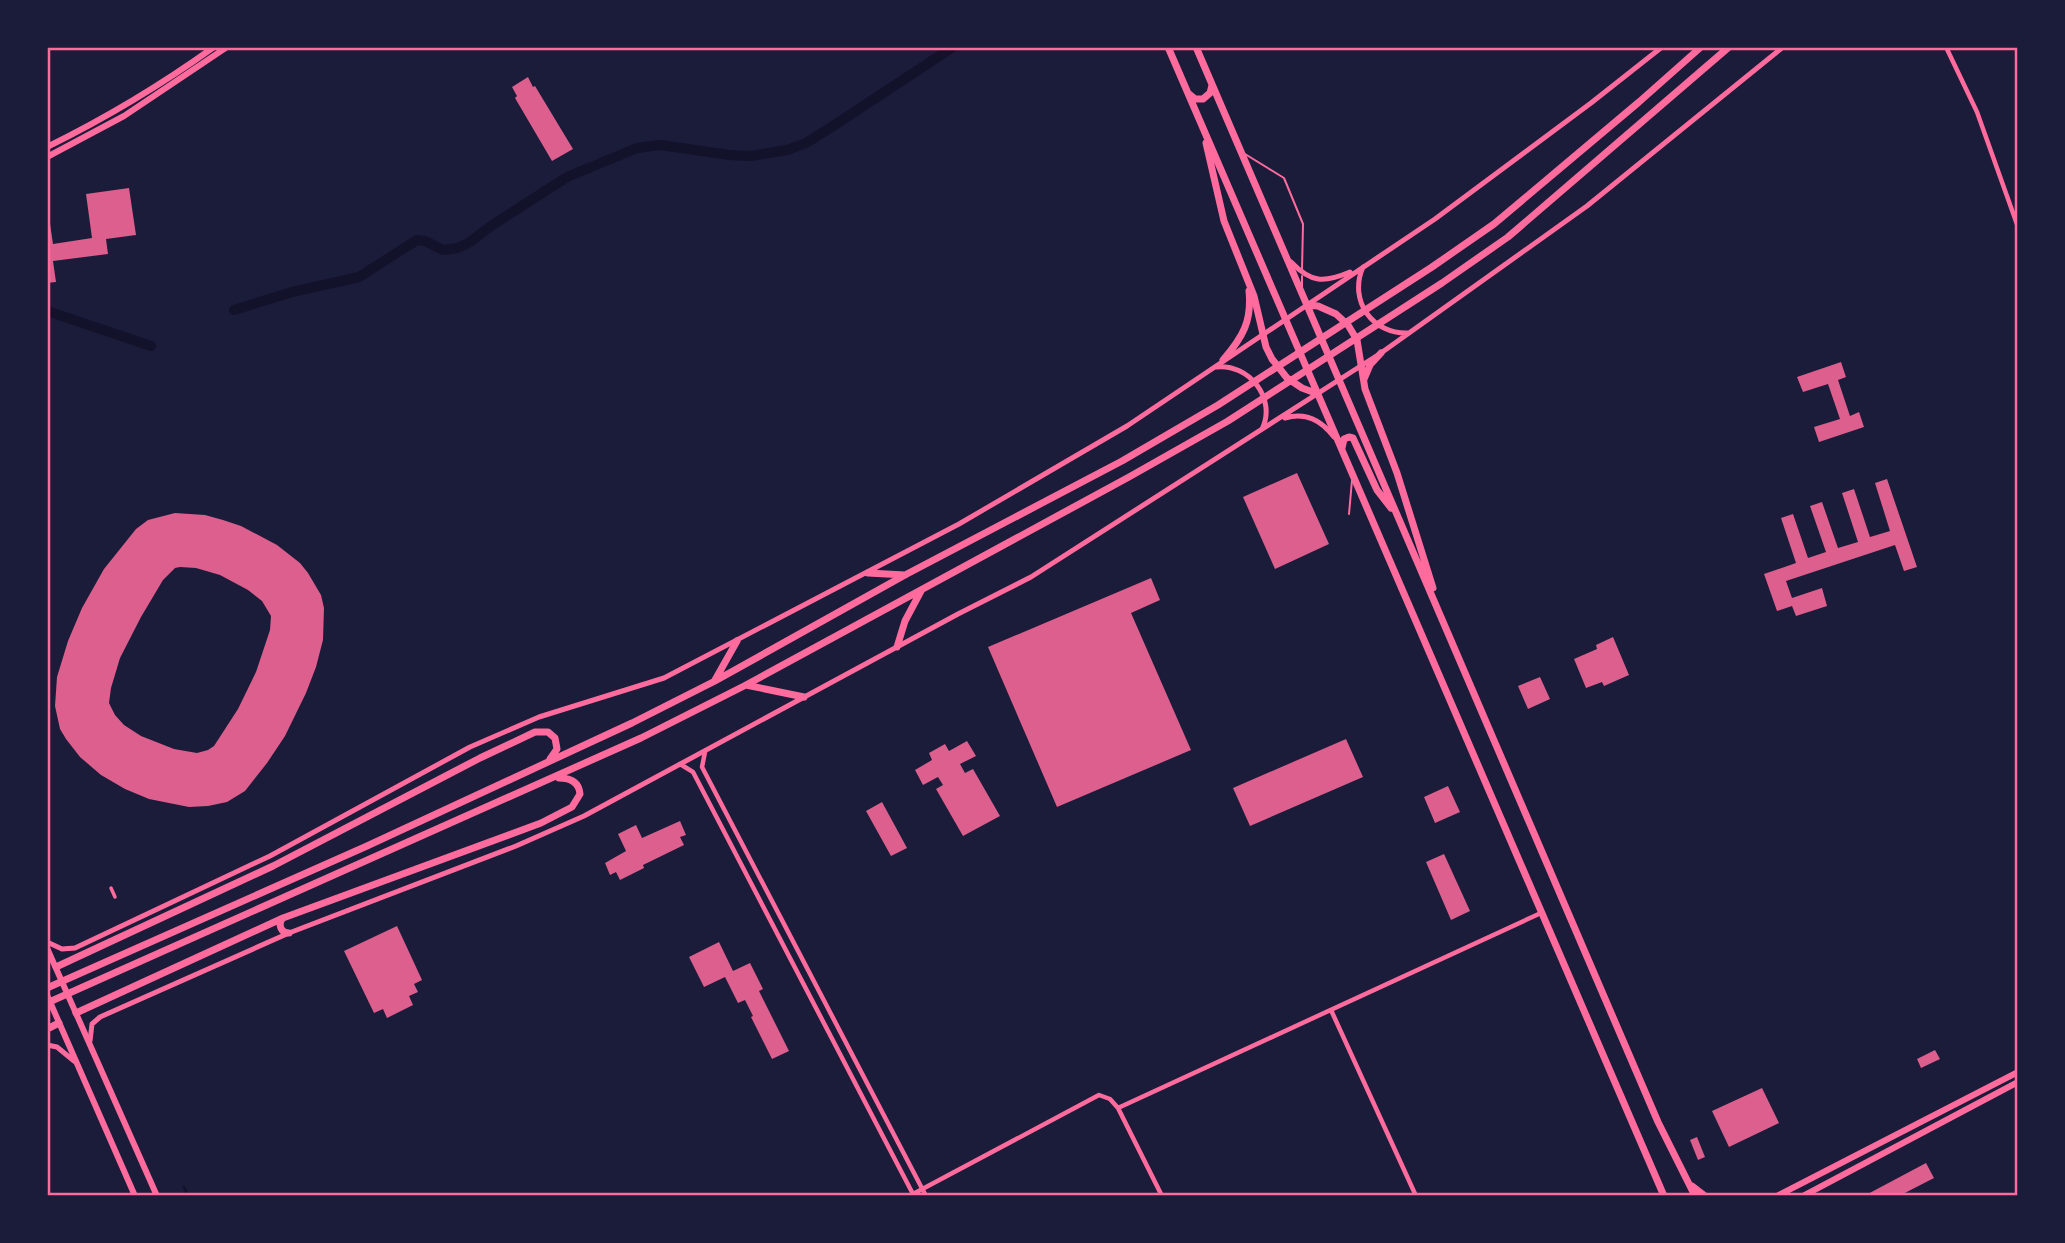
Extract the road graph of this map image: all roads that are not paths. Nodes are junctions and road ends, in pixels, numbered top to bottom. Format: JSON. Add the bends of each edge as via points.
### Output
{"nodes":[{"id":1,"x":214,"y":47,"type":"edge"},
{"id":2,"x":227,"y":47,"type":"edge"},
{"id":3,"x":1168,"y":47,"type":"edge"},
{"id":4,"x":1196,"y":47,"type":"edge"},
{"id":5,"x":1662,"y":47,"type":"edge"},
{"id":6,"x":1701,"y":47,"type":"edge"},
{"id":7,"x":1729,"y":47,"type":"edge"},
{"id":8,"x":1783,"y":47,"type":"edge"},
{"id":9,"x":1947,"y":47,"type":"edge"},
{"id":10,"x":1212,"y":84,"type":"junction"},
{"id":11,"x":1188,"y":94,"type":"junction"},
{"id":12,"x":1202,"y":125,"type":"junction"},
{"id":13,"x":1242,"y":151,"type":"junction"},
{"id":14,"x":48,"y":153,"type":"edge"},
{"id":15,"x":2018,"y":227,"type":"edge"},
{"id":16,"x":1286,"y":256,"type":"junction"},
{"id":17,"x":1363,"y":267,"type":"junction"},
{"id":18,"x":1302,"y":273,"type":"junction"},
{"id":19,"x":1248,"y":279,"type":"junction"},
{"id":20,"x":1302,"y":295,"type":"junction"},
{"id":21,"x":1307,"y":305,"type":"junction"},
{"id":22,"x":1285,"y":319,"type":"junction"},
{"id":23,"x":1409,"y":333,"type":"junction"},
{"id":24,"x":1261,"y":335,"type":"junction"},
{"id":25,"x":1381,"y":353,"type":"junction"},
{"id":26,"x":1223,"y":360,"type":"junction"},
{"id":27,"x":1362,"y":366,"type":"junction"},
{"id":28,"x":1210,"y":369,"type":"junction"},
{"id":29,"x":1364,"y":379,"type":"junction"},
{"id":30,"x":1339,"y":380,"type":"junction"},
{"id":31,"x":1318,"y":394,"type":"junction"},
{"id":32,"x":1270,"y":425,"type":"junction"},
{"id":33,"x":1262,"y":429,"type":"junction"},
{"id":34,"x":1342,"y":451,"type":"junction"},
{"id":35,"x":1353,"y":475,"type":"junction"},
{"id":36,"x":1349,"y":514,"type":"dead end"},
{"id":37,"x":1398,"y":517,"type":"junction"},
{"id":38,"x":868,"y":573,"type":"junction"},
{"id":39,"x":905,"y":575,"type":"junction"},
{"id":40,"x":922,"y":589,"type":"junction"},
{"id":41,"x":1447,"y":630,"type":"junction"},
{"id":42,"x":737,"y":641,"type":"junction"},
{"id":43,"x":897,"y":647,"type":"junction"},
{"id":44,"x":715,"y":681,"type":"junction"},
{"id":45,"x":746,"y":685,"type":"junction"},
{"id":46,"x":804,"y":697,"type":"junction"},
{"id":47,"x":708,"y":748,"type":"junction"},
{"id":48,"x":548,"y":762,"type":"junction"},
{"id":49,"x":680,"y":764,"type":"junction"},
{"id":50,"x":702,"y":767,"type":"junction"},
{"id":51,"x":693,"y":772,"type":"junction"},
{"id":52,"x":556,"y":778,"type":"junction"},
{"id":53,"x":111,"y":888,"type":"dead end"},
{"id":54,"x":115,"y":897,"type":"dead end"},
{"id":55,"x":1541,"y":913,"type":"junction"},
{"id":56,"x":283,"y":918,"type":"junction"},
{"id":57,"x":289,"y":933,"type":"junction"},
{"id":58,"x":47,"y":942,"type":"edge"},
{"id":59,"x":47,"y":948,"type":"edge"},
{"id":60,"x":56,"y":967,"type":"junction"},
{"id":61,"x":47,"y":988,"type":"edge"},
{"id":62,"x":47,"y":995,"type":"edge"},
{"id":63,"x":47,"y":1003,"type":"edge"},
{"id":64,"x":1331,"y":1010,"type":"junction"},
{"id":65,"x":76,"y":1013,"type":"junction"},
{"id":66,"x":835,"y":1022,"type":"junction"},
{"id":67,"x":60,"y":1023,"type":"junction"},
{"id":68,"x":826,"y":1027,"type":"junction"},
{"id":69,"x":47,"y":1029,"type":"edge"},
{"id":70,"x":843,"y":1037,"type":"junction"},
{"id":71,"x":834,"y":1042,"type":"junction"},
{"id":72,"x":47,"y":1045,"type":"edge"},
{"id":73,"x":91,"y":1048,"type":"junction"},
{"id":74,"x":78,"y":1066,"type":"junction"},
{"id":75,"x":2018,"y":1072,"type":"edge"},
{"id":76,"x":2018,"y":1082,"type":"edge"},
{"id":77,"x":1972,"y":1094,"type":"junction"},
{"id":78,"x":1977,"y":1104,"type":"junction"},
{"id":79,"x":1118,"y":1108,"type":"junction"},
{"id":80,"x":918,"y":1180,"type":"junction"},
{"id":81,"x":1689,"y":1183,"type":"junction"},
{"id":82,"x":908,"y":1185,"type":"junction"},
{"id":83,"x":922,"y":1189,"type":"junction"},
{"id":84,"x":914,"y":1195,"type":"edge"},
{"id":85,"x":135,"y":1196,"type":"edge"},
{"id":86,"x":157,"y":1196,"type":"edge"},
{"id":87,"x":926,"y":1196,"type":"edge"},
{"id":88,"x":1162,"y":1196,"type":"edge"},
{"id":89,"x":1416,"y":1196,"type":"edge"},
{"id":90,"x":1664,"y":1196,"type":"edge"},
{"id":91,"x":1695,"y":1196,"type":"edge"},
{"id":92,"x":1705,"y":1196,"type":"edge"},
{"id":93,"x":1777,"y":1196,"type":"edge"},
{"id":94,"x":1803,"y":1196,"type":"edge"}],
"edges":[{"from":1,"to":14,"type":"main road"},
{"from":2,"to":14,"type":"main road","via":[[124,116]]},
{"from":3,"to":11,"type":"main road"},
{"from":4,"to":10,"type":"main road"},
{"from":5,"to":17,"type":"street","via":[[1435,219]]},
{"from":6,"to":39,"type":"main road","via":[[1494,224],[1448,256],[1218,405]]},
{"from":7,"to":40,"type":"main road","via":[[1508,237],[1459,271],[1228,421]]},
{"from":8,"to":23,"type":"street","via":[[1587,206]]},
{"from":9,"to":15,"type":"street","via":[[1977,112]]},
{"from":10,"to":11,"type":"main road","via":[[1203,99]]},
{"from":10,"to":13,"type":"main road"},
{"from":11,"to":12,"type":"main road"},
{"from":12,"to":19,"type":"main road","via":[[1224,221]]},
{"from":12,"to":22,"type":"main road"},
{"from":13,"to":16,"type":"main road"},
{"from":13,"to":18,"type":"lane","via":[[1284,178],[1303,224]]},
{"from":16,"to":18,"type":"street"},
{"from":16,"to":20,"type":"main road"},
{"from":17,"to":18,"type":"street","via":[[1326,280]]},
{"from":17,"to":21,"type":"street"},
{"from":17,"to":23,"type":"street","via":[[1359,290],[1366,314],[1384,329]]},
{"from":18,"to":20,"type":"lane"},
{"from":19,"to":24,"type":"main road"},
{"from":19,"to":26,"type":"main road","via":[[1248,321]]},
{"from":20,"to":21,"type":"main road"},
{"from":21,"to":22,"type":"street"},
{"from":21,"to":27,"type":"main road","via":[[1329,310],[1348,325],[1357,340]]},
{"from":21,"to":30,"type":"main road"},
{"from":22,"to":24,"type":"street"},
{"from":22,"to":31,"type":"main road"},
{"from":23,"to":25,"type":"street"},
{"from":24,"to":26,"type":"street"},
{"from":24,"to":31,"type":"main road","via":[[1283,373]]},
{"from":25,"to":27,"type":"street"},
{"from":25,"to":29,"type":"main road"},
{"from":26,"to":28,"type":"street"},
{"from":27,"to":29,"type":"main road"},
{"from":27,"to":30,"type":"street"},
{"from":28,"to":33,"type":"street","via":[[1236,369],[1255,382],[1266,406]]},
{"from":28,"to":38,"type":"street","via":[[1127,426]]},
{"from":29,"to":41,"type":"main road"},
{"from":30,"to":31,"type":"street"},
{"from":30,"to":37,"type":"main road"},
{"from":31,"to":32,"type":"street"},
{"from":31,"to":34,"type":"main road"},
{"from":32,"to":33,"type":"street"},
{"from":32,"to":34,"type":"street","via":[[1292,416],[1309,417],[1326,428]]},
{"from":33,"to":43,"type":"street","via":[[1031,578]]},
{"from":34,"to":35,"type":"main road"},
{"from":34,"to":37,"type":"main road","via":[[1343,439],[1353,438],[1377,490]]},
{"from":35,"to":36,"type":"lane"},
{"from":35,"to":55,"type":"main road"},
{"from":37,"to":41,"type":"main road"},
{"from":38,"to":39,"type":"main road"},
{"from":38,"to":42,"type":"street"},
{"from":39,"to":44,"type":"main road"},
{"from":40,"to":43,"type":"main road"},
{"from":40,"to":45,"type":"main road"},
{"from":41,"to":81,"type":"main road","via":[[1658,1122]]},
{"from":42,"to":44,"type":"main road"},
{"from":42,"to":58,"type":"street","via":[[664,678],[539,717],[470,747],[270,856],[75,948],[62,949]]},
{"from":43,"to":46,"type":"street"},
{"from":44,"to":48,"type":"main road"},
{"from":45,"to":46,"type":"main road"},
{"from":45,"to":52,"type":"main road"},
{"from":46,"to":47,"type":"street"},
{"from":47,"to":49,"type":"street"},
{"from":47,"to":50,"type":"street"},
{"from":48,"to":60,"type":"main road","via":[[556,752],[557,740],[548,732],[535,732],[273,866]]},
{"from":48,"to":61,"type":"main road"},
{"from":49,"to":51,"type":"street"},
{"from":49,"to":57,"type":"street","via":[[551,832]]},
{"from":50,"to":51,"type":"street"},
{"from":50,"to":66,"type":"street"},
{"from":51,"to":68,"type":"street"},
{"from":52,"to":56,"type":"main road","via":[[569,779],[579,788],[570,809]]},
{"from":52,"to":63,"type":"main road"},
{"from":53,"to":54,"type":"street"},
{"from":55,"to":64,"type":"street"},
{"from":55,"to":90,"type":"main road"},
{"from":56,"to":57,"type":"main road","via":[[281,928]]},
{"from":56,"to":65,"type":"main road"},
{"from":57,"to":73,"type":"street","via":[[100,1017],[91,1028]]},
{"from":59,"to":60,"type":"main road"},
{"from":60,"to":65,"type":"main road"},
{"from":62,"to":67,"type":"main road"},
{"from":64,"to":79,"type":"street"},
{"from":64,"to":89,"type":"street"},
{"from":65,"to":73,"type":"main road"},
{"from":66,"to":68,"type":"street"},
{"from":66,"to":70,"type":"street"},
{"from":67,"to":69,"type":"main road"},
{"from":67,"to":74,"type":"main road"},
{"from":68,"to":71,"type":"street"},
{"from":70,"to":71,"type":"street"},
{"from":70,"to":80,"type":"street"},
{"from":71,"to":82,"type":"street"},
{"from":72,"to":74,"type":"street","via":[[61,1050]]},
{"from":73,"to":86,"type":"main road"},
{"from":74,"to":85,"type":"main road"},
{"from":75,"to":77,"type":"main road"},
{"from":76,"to":78,"type":"main road"},
{"from":77,"to":78,"type":"main road"},
{"from":77,"to":93,"type":"main road"},
{"from":78,"to":94,"type":"main road"},
{"from":79,"to":83,"type":"street","via":[[1099,1096]]},
{"from":79,"to":88,"type":"street"},
{"from":80,"to":82,"type":"street"},
{"from":80,"to":83,"type":"street"},
{"from":81,"to":91,"type":"main road"},
{"from":81,"to":92,"type":"main road"},
{"from":82,"to":84,"type":"street"},
{"from":83,"to":84,"type":"street"},
{"from":83,"to":87,"type":"street"}]}
